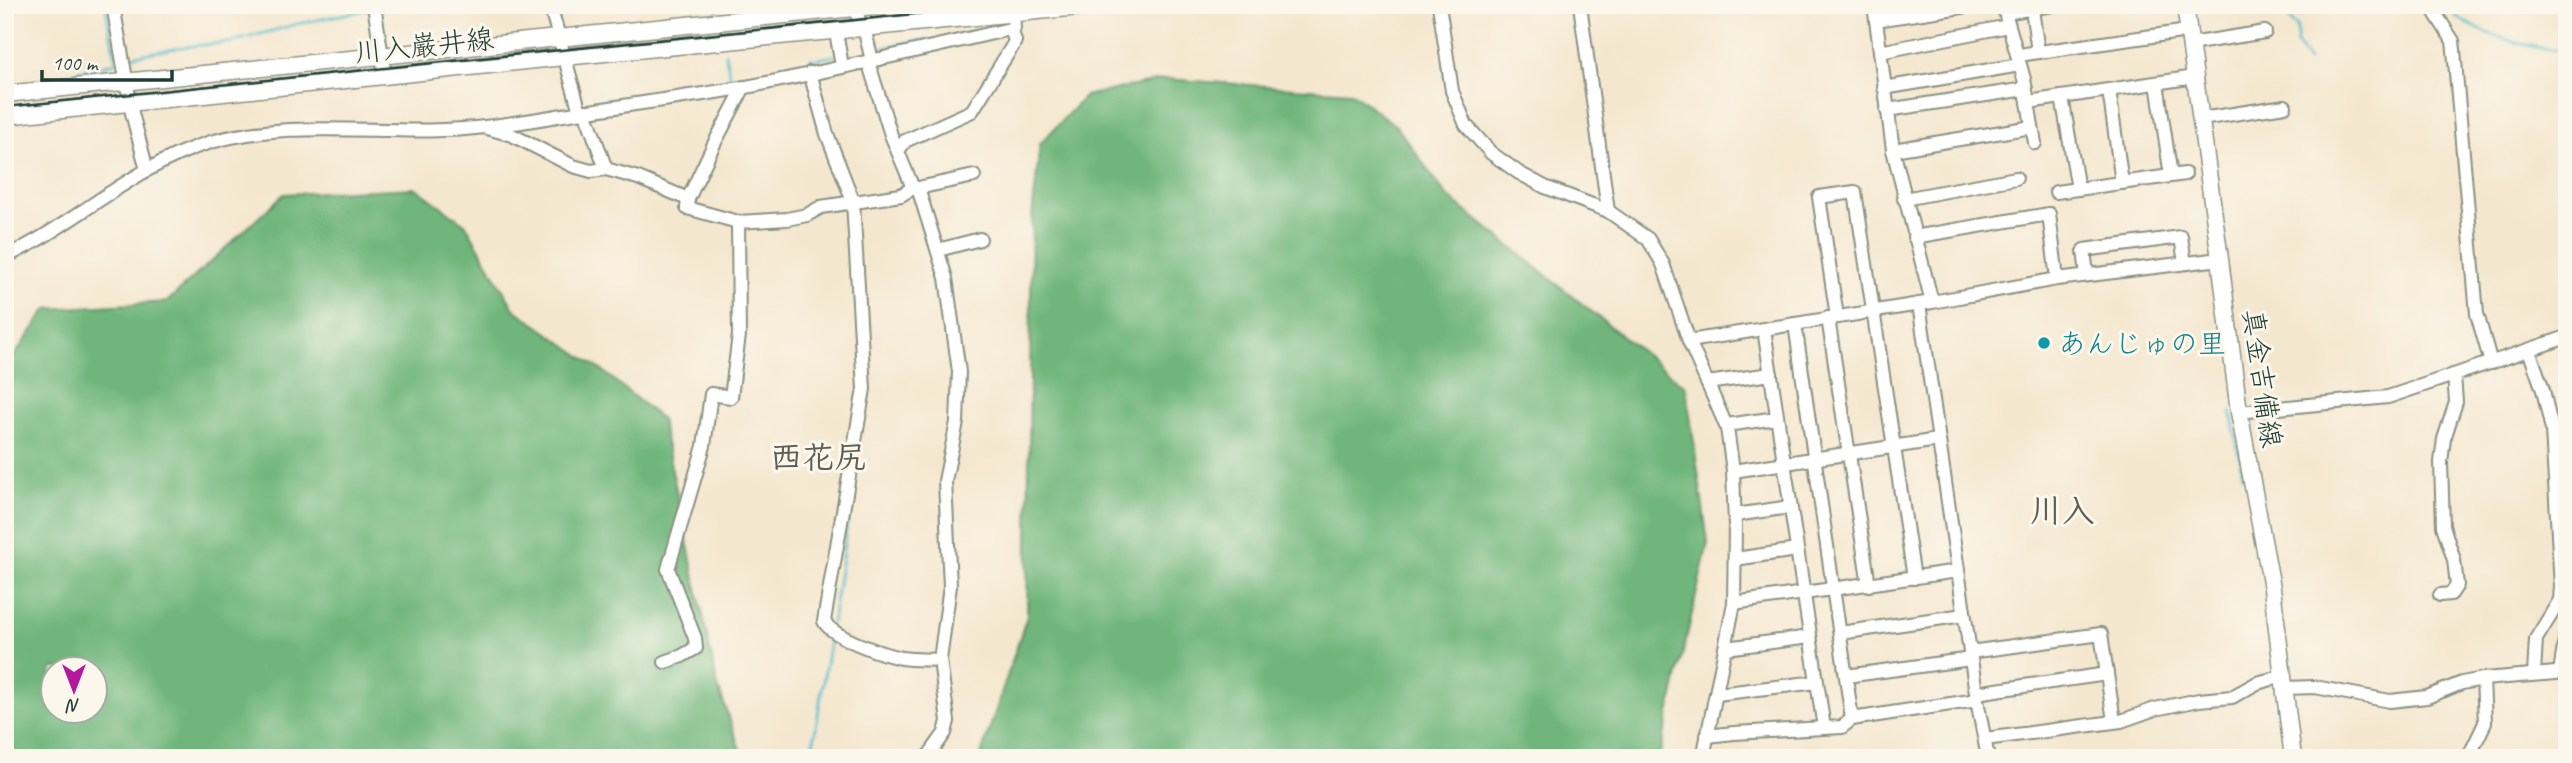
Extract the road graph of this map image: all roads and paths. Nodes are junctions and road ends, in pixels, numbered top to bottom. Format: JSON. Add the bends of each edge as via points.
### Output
{"nodes":[{"id":1,"x":113,"y":5,"type":"edge"},
{"id":2,"x":550,"y":5,"type":"edge"},
{"id":3,"x":884,"y":5,"type":"edge"},
{"id":4,"x":1099,"y":5,"type":"edge"},
{"id":5,"x":1439,"y":5,"type":"edge"},
{"id":6,"x":1580,"y":5,"type":"edge"},
{"id":7,"x":1874,"y":5,"type":"edge"},
{"id":8,"x":1975,"y":5,"type":"edge"},
{"id":9,"x":2050,"y":5,"type":"edge"},
{"id":10,"x":2185,"y":5,"type":"edge"},
{"id":11,"x":2430,"y":5,"type":"edge"},
{"id":12,"x":1091,"y":6,"type":"edge"},
{"id":13,"x":374,"y":7,"type":"edge"},
{"id":14,"x":853,"y":7,"type":"edge"},
{"id":15,"x":1940,"y":8,"type":"edge"},
{"id":16,"x":2004,"y":9,"type":"edge"},
{"id":17,"x":2032,"y":9,"type":"junction"},
{"id":18,"x":1876,"y":20,"type":"junction"},
{"id":19,"x":1012,"y":21,"type":"junction"},
{"id":20,"x":2008,"y":26,"type":"junction"},
{"id":21,"x":863,"y":29,"type":"junction"},
{"id":22,"x":836,"y":32,"type":"junction"},
{"id":23,"x":2264,"y":32,"type":"dead end"},
{"id":24,"x":2186,"y":35,"type":"junction"},
{"id":25,"x":559,"y":37,"type":"junction"},
{"id":26,"x":1880,"y":52,"type":"junction"},
{"id":27,"x":382,"y":56,"type":"junction"},
{"id":28,"x":564,"y":57,"type":"junction"},
{"id":29,"x":2028,"y":57,"type":"junction"},
{"id":30,"x":870,"y":60,"type":"junction"},
{"id":31,"x":842,"y":66,"type":"junction"},
{"id":32,"x":813,"y":72,"type":"junction"},
{"id":33,"x":385,"y":76,"type":"junction"},
{"id":34,"x":2190,"y":78,"type":"junction"},
{"id":35,"x":128,"y":82,"type":"junction"},
{"id":36,"x":2157,"y":83,"type":"junction"},
{"id":37,"x":744,"y":87,"type":"junction"},
{"id":38,"x":1884,"y":88,"type":"junction"},
{"id":39,"x":2025,"y":89,"type":"junction"},
{"id":40,"x":2109,"y":90,"type":"junction"},
{"id":41,"x":5,"y":94,"type":"edge"},
{"id":42,"x":2062,"y":97,"type":"junction"},
{"id":43,"x":2035,"y":101,"type":"dead end"},
{"id":44,"x":131,"y":103,"type":"junction"},
{"id":45,"x":2285,"y":106,"type":"dead end"},
{"id":46,"x":1887,"y":110,"type":"junction"},
{"id":47,"x":582,"y":112,"type":"junction"},
{"id":48,"x":5,"y":116,"type":"edge"},
{"id":49,"x":2201,"y":119,"type":"junction"},
{"id":50,"x":484,"y":127,"type":"junction"},
{"id":51,"x":2032,"y":127,"type":"junction"},
{"id":52,"x":2035,"y":143,"type":"dead end"},
{"id":53,"x":1893,"y":150,"type":"junction"},
{"id":54,"x":898,"y":152,"type":"junction"},
{"id":55,"x":606,"y":169,"type":"junction"},
{"id":56,"x":147,"y":170,"type":"junction"},
{"id":57,"x":2185,"y":174,"type":"dead end"},
{"id":58,"x":974,"y":176,"type":"dead end"},
{"id":59,"x":2171,"y":176,"type":"junction"},
{"id":60,"x":2016,"y":178,"type":"dead end"},
{"id":61,"x":2122,"y":183,"type":"junction"},
{"id":62,"x":916,"y":188,"type":"junction"},
{"id":63,"x":2078,"y":189,"type":"junction"},
{"id":64,"x":2056,"y":192,"type":"dead end"},
{"id":65,"x":688,"y":199,"type":"junction"},
{"id":66,"x":1904,"y":200,"type":"junction"},
{"id":67,"x":856,"y":201,"type":"junction"},
{"id":68,"x":1608,"y":211,"type":"junction"},
{"id":69,"x":738,"y":222,"type":"junction"},
{"id":70,"x":1914,"y":237,"type":"junction"},
{"id":71,"x":980,"y":239,"type":"dead end"},
{"id":72,"x":937,"y":250,"type":"junction"},
{"id":73,"x":5,"y":257,"type":"edge"},
{"id":74,"x":2216,"y":260,"type":"junction"},
{"id":75,"x":2185,"y":263,"type":"junction"},
{"id":76,"x":2087,"y":275,"type":"junction"},
{"id":77,"x":2057,"y":279,"type":"junction"},
{"id":78,"x":1926,"y":303,"type":"junction"},
{"id":79,"x":1873,"y":311,"type":"junction"},
{"id":80,"x":1833,"y":318,"type":"junction"},
{"id":81,"x":1795,"y":324,"type":"junction"},
{"id":82,"x":1764,"y":329,"type":"junction"},
{"id":83,"x":2567,"y":337,"type":"edge"},
{"id":84,"x":1689,"y":341,"type":"junction"},
{"id":85,"x":2529,"y":350,"type":"junction"},
{"id":86,"x":2491,"y":363,"type":"junction"},
{"id":87,"x":1771,"y":374,"type":"junction"},
{"id":88,"x":2454,"y":375,"type":"junction"},
{"id":89,"x":1707,"y":383,"type":"junction"},
{"id":90,"x":2239,"y":412,"type":"junction"},
{"id":91,"x":1777,"y":418,"type":"junction"},
{"id":92,"x":1726,"y":425,"type":"junction"},
{"id":93,"x":1938,"y":440,"type":"junction"},
{"id":94,"x":1894,"y":446,"type":"junction"},
{"id":95,"x":1849,"y":453,"type":"junction"},
{"id":96,"x":1815,"y":458,"type":"junction"},
{"id":97,"x":1783,"y":463,"type":"junction"},
{"id":98,"x":1732,"y":471,"type":"junction"},
{"id":99,"x":2562,"y":490,"type":"edge"},
{"id":100,"x":1790,"y":507,"type":"junction"},
{"id":101,"x":1735,"y":515,"type":"junction"},
{"id":102,"x":2563,"y":537,"type":"edge"},
{"id":103,"x":1797,"y":550,"type":"junction"},
{"id":104,"x":1735,"y":559,"type":"junction"},
{"id":105,"x":1958,"y":571,"type":"junction"},
{"id":106,"x":1913,"y":578,"type":"junction"},
{"id":107,"x":1869,"y":585,"type":"junction"},
{"id":108,"x":1834,"y":590,"type":"junction"},
{"id":109,"x":1804,"y":594,"type":"junction"},
{"id":110,"x":2440,"y":595,"type":"dead end"},
{"id":111,"x":1734,"y":603,"type":"junction"},
{"id":112,"x":2562,"y":605,"type":"edge"},
{"id":113,"x":1964,"y":615,"type":"junction"},
{"id":114,"x":2567,"y":628,"type":"edge"},
{"id":115,"x":1840,"y":634,"type":"junction"},
{"id":116,"x":1810,"y":637,"type":"junction"},
{"id":117,"x":1726,"y":648,"type":"junction"},
{"id":118,"x":1970,"y":655,"type":"junction"},
{"id":119,"x":940,"y":660,"type":"junction"},
{"id":120,"x":665,"y":662,"type":"dead end"},
{"id":121,"x":2563,"y":672,"type":"edge"},
{"id":122,"x":2107,"y":674,"type":"junction"},
{"id":123,"x":2534,"y":674,"type":"junction"},
{"id":124,"x":1846,"y":676,"type":"junction"},
{"id":125,"x":2280,"y":679,"type":"junction"},
{"id":126,"x":2483,"y":679,"type":"junction"},
{"id":127,"x":1817,"y":682,"type":"junction"},
{"id":128,"x":1717,"y":694,"type":"junction"},
{"id":129,"x":1977,"y":696,"type":"junction"},
{"id":130,"x":1852,"y":719,"type":"junction"},
{"id":131,"x":2114,"y":721,"type":"junction"},
{"id":132,"x":1824,"y":728,"type":"junction"},
{"id":133,"x":1707,"y":736,"type":"junction"},
{"id":134,"x":1984,"y":739,"type":"junction"},
{"id":135,"x":927,"y":758,"type":"edge"},
{"id":136,"x":1703,"y":758,"type":"edge"},
{"id":137,"x":1988,"y":758,"type":"edge"},
{"id":138,"x":2293,"y":758,"type":"edge"},
{"id":139,"x":2469,"y":758,"type":"edge"}],
"edges":[{"from":1,"to":35,"type":"street"},
{"from":2,"to":25,"type":"street"},
{"from":3,"to":14,"type":"main road","name":"川入巌井線"},
{"from":4,"to":12,"type":"main road","name":"川入巌井線"},
{"from":5,"to":68,"type":"street","via":[[1451,91],[1466,125],[1491,153],[1519,173]]},
{"from":6,"to":68,"type":"street"},
{"from":7,"to":18,"type":"street"},
{"from":8,"to":15,"type":"street"},
{"from":9,"to":17,"type":"street"},
{"from":10,"to":24,"type":"main road","name":"真金吉備線"},
{"from":11,"to":86,"type":"street","via":[[2453,41],[2477,314]]},
{"from":12,"to":19,"type":"main road","name":"川入巌井線"},
{"from":13,"to":27,"type":"street"},
{"from":14,"to":21,"type":"street"},
{"from":14,"to":25,"type":"main road","name":"川入巌井線"},
{"from":15,"to":18,"type":"street"},
{"from":16,"to":17,"type":"street"},
{"from":16,"to":20,"type":"street"},
{"from":17,"to":29,"type":"street"},
{"from":18,"to":26,"type":"street"},
{"from":19,"to":21,"type":"main road","name":"川入巌井線"},
{"from":19,"to":30,"type":"street"},
{"from":19,"to":54,"type":"street","via":[[1013,45],[972,111],[905,141]]},
{"from":20,"to":26,"type":"street"},
{"from":20,"to":29,"type":"street"},
{"from":21,"to":22,"type":"main road","name":"川入巌井線"},
{"from":21,"to":30,"type":"street"},
{"from":22,"to":28,"type":"main road","name":"川入巌井線"},
{"from":22,"to":31,"type":"street"},
{"from":23,"to":24,"type":"street"},
{"from":24,"to":29,"type":"street"},
{"from":24,"to":34,"type":"main road","name":"真金吉備線"},
{"from":25,"to":27,"type":"main road","name":"川入巌井線"},
{"from":25,"to":28,"type":"street"},
{"from":26,"to":38,"type":"street"},
{"from":27,"to":33,"type":"street"},
{"from":27,"to":35,"type":"main road","name":"川入巌井線"},
{"from":28,"to":33,"type":"main road","name":"川入巌井線"},
{"from":28,"to":47,"type":"street"},
{"from":29,"to":38,"type":"street"},
{"from":29,"to":39,"type":"street"},
{"from":30,"to":31,"type":"street"},
{"from":30,"to":54,"type":"street"},
{"from":31,"to":32,"type":"street"},
{"from":32,"to":37,"type":"street"},
{"from":32,"to":67,"type":"street","via":[[827,134]]},
{"from":33,"to":44,"type":"main road","name":"川入巌井線"},
{"from":34,"to":36,"type":"street"},
{"from":34,"to":49,"type":"main road","name":"真金吉備線"},
{"from":35,"to":41,"type":"main road","name":"川入巌井線"},
{"from":35,"to":44,"type":"street"},
{"from":36,"to":40,"type":"street"},
{"from":36,"to":59,"type":"street"},
{"from":37,"to":47,"type":"street"},
{"from":37,"to":65,"type":"street"},
{"from":38,"to":46,"type":"street"},
{"from":39,"to":46,"type":"street"},
{"from":39,"to":51,"type":"street"},
{"from":40,"to":42,"type":"street"},
{"from":40,"to":61,"type":"street"},
{"from":42,"to":43,"type":"street"},
{"from":42,"to":63,"type":"street"},
{"from":44,"to":48,"type":"main road","name":"川入巌井線"},
{"from":44,"to":56,"type":"street"},
{"from":45,"to":49,"type":"street"},
{"from":46,"to":53,"type":"street"},
{"from":47,"to":50,"type":"street"},
{"from":47,"to":55,"type":"street"},
{"from":49,"to":74,"type":"main road","name":"真金吉備線"},
{"from":50,"to":55,"type":"street","via":[[512,135],[573,166]]},
{"from":50,"to":56,"type":"street","via":[[276,131],[210,142]]},
{"from":51,"to":52,"type":"street"},
{"from":51,"to":53,"type":"street"},
{"from":53,"to":66,"type":"street"},
{"from":54,"to":62,"type":"street"},
{"from":55,"to":65,"type":"street"},
{"from":56,"to":73,"type":"street","via":[[37,242]]},
{"from":57,"to":59,"type":"street"},
{"from":58,"to":62,"type":"street"},
{"from":59,"to":61,"type":"street"},
{"from":60,"to":66,"type":"street"},
{"from":61,"to":63,"type":"street"},
{"from":62,"to":67,"type":"street","via":[[901,195]]},
{"from":62,"to":72,"type":"street"},
{"from":63,"to":64,"type":"street"},
{"from":65,"to":69,"type":"street","via":[[687,208]]},
{"from":66,"to":70,"type":"street"},
{"from":67,"to":69,"type":"street","via":[[788,219]]},
{"from":67,"to":119,"type":"street","via":[[864,388],[824,621],[830,631],[889,655]]},
{"from":68,"to":84,"type":"street","via":[[1636,229],[1656,250]]},
{"from":69,"to":120,"type":"street","via":[[738,335],[731,397],[711,394],[704,446],[668,569],[696,648]]},
{"from":70,"to":77,"type":"street","via":[[2049,214]]},
{"from":70,"to":78,"type":"street"},
{"from":71,"to":72,"type":"street"},
{"from":72,"to":119,"type":"street","via":[[950,299],[959,372],[957,422],[944,481],[950,586]]},
{"from":74,"to":75,"type":"street"},
{"from":74,"to":90,"type":"main road","name":"真金吉備線"},
{"from":75,"to":76,"type":"street"},
{"from":75,"to":76,"type":"street","via":[[2181,237],[2084,250]]},
{"from":76,"to":77,"type":"street"},
{"from":77,"to":78,"type":"street"},
{"from":78,"to":79,"type":"street"},
{"from":78,"to":93,"type":"street"},
{"from":79,"to":80,"type":"street"},
{"from":79,"to":80,"type":"street","via":[[1855,192],[1819,197]]},
{"from":79,"to":94,"type":"street"},
{"from":80,"to":81,"type":"street"},
{"from":80,"to":95,"type":"street"},
{"from":81,"to":82,"type":"street"},
{"from":81,"to":96,"type":"street"},
{"from":82,"to":84,"type":"street"},
{"from":82,"to":87,"type":"street"},
{"from":83,"to":85,"type":"street"},
{"from":84,"to":89,"type":"street"},
{"from":85,"to":86,"type":"street"},
{"from":85,"to":99,"type":"street","via":[[2543,390]]},
{"from":86,"to":88,"type":"street"},
{"from":87,"to":89,"type":"street"},
{"from":87,"to":91,"type":"street"},
{"from":88,"to":90,"type":"street","via":[[2388,397]]},
{"from":88,"to":110,"type":"street","via":[[2456,402],[2441,462],[2443,526],[2457,585],[2451,594]]},
{"from":89,"to":92,"type":"street"},
{"from":90,"to":125,"type":"main road","name":"真金吉備線","via":[[2272,588]]},
{"from":91,"to":92,"type":"street"},
{"from":91,"to":97,"type":"street"},
{"from":92,"to":98,"type":"street"},
{"from":93,"to":94,"type":"street"},
{"from":93,"to":105,"type":"street"},
{"from":94,"to":95,"type":"street"},
{"from":94,"to":106,"type":"street"},
{"from":95,"to":96,"type":"street"},
{"from":95,"to":107,"type":"street"},
{"from":96,"to":97,"type":"street"},
{"from":96,"to":108,"type":"street"},
{"from":97,"to":98,"type":"street"},
{"from":97,"to":100,"type":"street"},
{"from":98,"to":101,"type":"street"},
{"from":99,"to":102,"type":"street"},
{"from":100,"to":101,"type":"street"},
{"from":100,"to":103,"type":"street"},
{"from":101,"to":104,"type":"street"},
{"from":102,"to":112,"type":"street"},
{"from":103,"to":104,"type":"street"},
{"from":103,"to":109,"type":"street"},
{"from":104,"to":111,"type":"street"},
{"from":105,"to":106,"type":"street"},
{"from":105,"to":113,"type":"street"},
{"from":106,"to":107,"type":"street"},
{"from":107,"to":108,"type":"street"},
{"from":108,"to":109,"type":"street"},
{"from":108,"to":115,"type":"street"},
{"from":109,"to":111,"type":"street"},
{"from":109,"to":116,"type":"street"},
{"from":111,"to":117,"type":"street"},
{"from":112,"to":123,"type":"street","via":[[2536,639]]},
{"from":113,"to":115,"type":"street"},
{"from":113,"to":118,"type":"street"},
{"from":114,"to":121,"type":"street"},
{"from":115,"to":124,"type":"street"},
{"from":116,"to":117,"type":"street"},
{"from":116,"to":127,"type":"street"},
{"from":117,"to":128,"type":"street"},
{"from":118,"to":122,"type":"street","via":[[2101,634]]},
{"from":118,"to":124,"type":"street"},
{"from":118,"to":129,"type":"street"},
{"from":119,"to":135,"type":"street","via":[[948,721]]},
{"from":121,"to":123,"type":"street"},
{"from":122,"to":129,"type":"street"},
{"from":122,"to":131,"type":"street"},
{"from":123,"to":126,"type":"street"},
{"from":124,"to":130,"type":"street"},
{"from":125,"to":126,"type":"street","via":[[2390,701],[2427,697]]},
{"from":125,"to":131,"type":"street","via":[[2258,683],[2232,697],[2199,700]]},
{"from":125,"to":138,"type":"main road","name":"真金吉備線"},
{"from":126,"to":139,"type":"street","via":[[2484,723]]},
{"from":127,"to":128,"type":"street"},
{"from":127,"to":132,"type":"street"},
{"from":128,"to":133,"type":"street"},
{"from":129,"to":130,"type":"street"},
{"from":129,"to":134,"type":"street"},
{"from":130,"to":132,"type":"street","via":[[1842,727]]},
{"from":131,"to":134,"type":"street"},
{"from":132,"to":133,"type":"street"},
{"from":133,"to":136,"type":"street"},
{"from":134,"to":137,"type":"street"}]}
